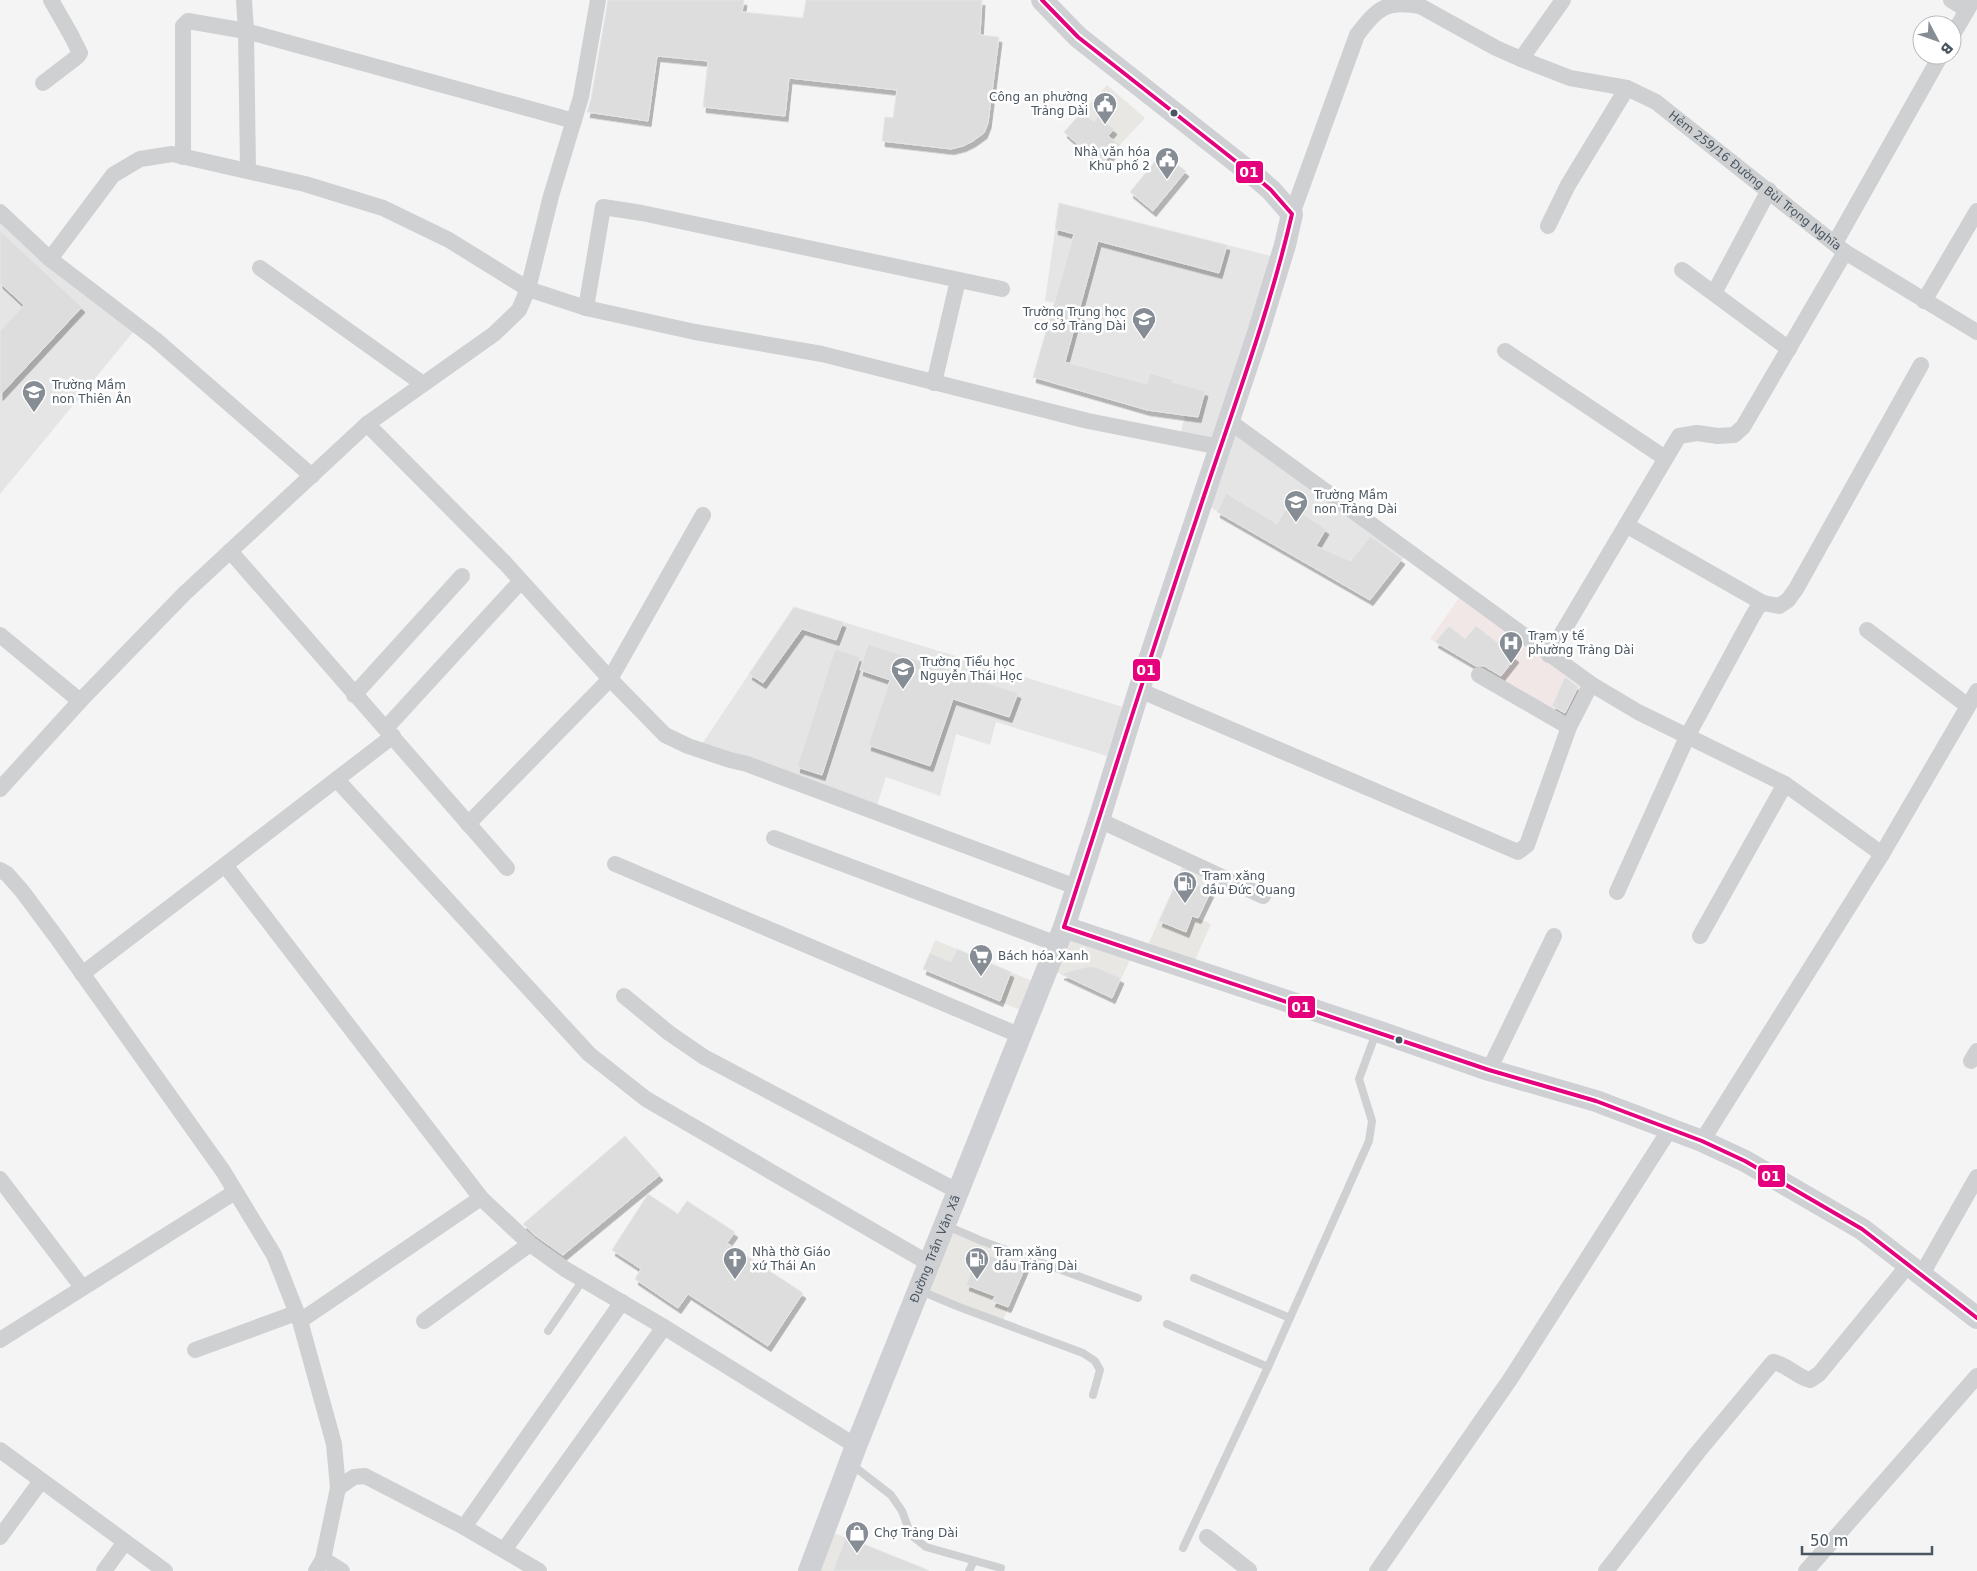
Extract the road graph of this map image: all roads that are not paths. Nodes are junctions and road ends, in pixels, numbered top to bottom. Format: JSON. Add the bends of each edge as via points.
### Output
{"nodes":[{"id":1,"x":51,"y":0,"type":"edge"},
{"id":2,"x":244,"y":0,"type":"edge"},
{"id":3,"x":598,"y":0,"type":"edge"},
{"id":4,"x":1042,"y":0,"type":"edge"},
{"id":5,"x":1563,"y":0,"type":"edge"},
{"id":6,"x":1951,"y":0,"type":"edge"},
{"id":7,"x":1382,"y":2,"type":"edge"},
{"id":8,"x":1970,"y":5,"type":"edge"},
{"id":9,"x":1962,"y":19,"type":"edge"},
{"id":10,"x":246,"y":31,"type":"junction"},
{"id":11,"x":1521,"y":59,"type":"junction"},
{"id":12,"x":1937,"y":65,"type":"edge"},
{"id":13,"x":42,"y":83,"type":"dead end"},
{"id":14,"x":1627,"y":88,"type":"junction"},
{"id":15,"x":574,"y":121,"type":"junction"},
{"id":16,"x":183,"y":156,"type":"junction"},
{"id":17,"x":248,"y":170,"type":"junction"},
{"id":18,"x":1769,"y":190,"type":"junction"},
{"id":19,"x":1977,"y":211,"type":"edge"},
{"id":20,"x":0,"y":212,"type":"edge"},
{"id":21,"x":1292,"y":214,"type":"junction"},
{"id":22,"x":1548,"y":226,"type":"dead end"},
{"id":23,"x":1840,"y":247,"type":"junction"},
{"id":24,"x":50,"y":259,"type":"junction"},
{"id":25,"x":260,"y":268,"type":"dead end"},
{"id":26,"x":1682,"y":270,"type":"dead end"},
{"id":27,"x":958,"y":280,"type":"junction"},
{"id":28,"x":528,"y":289,"type":"junction"},
{"id":29,"x":1002,"y":289,"type":"dead end"},
{"id":30,"x":1714,"y":293,"type":"junction"},
{"id":31,"x":1924,"y":301,"type":"junction"},
{"id":32,"x":586,"y":308,"type":"junction"},
{"id":33,"x":1977,"y":332,"type":"edge"},
{"id":34,"x":1789,"y":349,"type":"junction"},
{"id":35,"x":1506,"y":351,"type":"dead end"},
{"id":36,"x":1921,"y":364,"type":"dead end"},
{"id":37,"x":934,"y":383,"type":"junction"},
{"id":38,"x":423,"y":384,"type":"junction"},
{"id":39,"x":1229,"y":422,"type":"junction"},
{"id":40,"x":367,"y":424,"type":"junction"},
{"id":41,"x":1220,"y":447,"type":"junction"},
{"id":42,"x":1665,"y":458,"type":"junction"},
{"id":43,"x":312,"y":476,"type":"junction"},
{"id":44,"x":703,"y":515,"type":"dead end"},
{"id":45,"x":1626,"y":525,"type":"junction"},
{"id":46,"x":230,"y":551,"type":"junction"},
{"id":47,"x":462,"y":576,"type":"dead end"},
{"id":48,"x":520,"y":582,"type":"junction"},
{"id":49,"x":1763,"y":603,"type":"junction"},
{"id":50,"x":1867,"y":630,"type":"dead end"},
{"id":51,"x":0,"y":635,"type":"edge"},
{"id":52,"x":1549,"y":655,"type":"junction"},
{"id":53,"x":1479,"y":675,"type":"dead end"},
{"id":54,"x":610,"y":679,"type":"junction"},
{"id":55,"x":1591,"y":684,"type":"junction"},
{"id":56,"x":1139,"y":690,"type":"junction"},
{"id":57,"x":1977,"y":691,"type":"edge"},
{"id":58,"x":354,"y":695,"type":"junction"},
{"id":59,"x":80,"y":701,"type":"junction"},
{"id":60,"x":1968,"y":706,"type":"junction"},
{"id":61,"x":1569,"y":728,"type":"junction"},
{"id":62,"x":389,"y":732,"type":"junction"},
{"id":63,"x":1688,"y":735,"type":"junction"},
{"id":64,"x":337,"y":780,"type":"junction"},
{"id":65,"x":1786,"y":784,"type":"junction"},
{"id":66,"x":0,"y":789,"type":"edge"},
{"id":67,"x":1099,"y":820,"type":"junction"},
{"id":68,"x":468,"y":824,"type":"junction"},
{"id":69,"x":774,"y":838,"type":"dead end"},
{"id":70,"x":1882,"y":854,"type":"junction"},
{"id":71,"x":614,"y":864,"type":"dead end"},
{"id":72,"x":225,"y":865,"type":"junction"},
{"id":73,"x":507,"y":868,"type":"dead end"},
{"id":74,"x":2,"y":875,"type":"edge"},
{"id":75,"x":1076,"y":887,"type":"junction"},
{"id":76,"x":1617,"y":892,"type":"dead end"},
{"id":77,"x":1263,"y":896,"type":"dead end"},
{"id":78,"x":1060,"y":936,"type":"junction"},
{"id":79,"x":1554,"y":936,"type":"dead end"},
{"id":80,"x":1700,"y":936,"type":"dead end"},
{"id":81,"x":82,"y":974,"type":"junction"},
{"id":82,"x":624,"y":996,"type":"dead end"},
{"id":83,"x":1377,"y":1031,"type":"junction"},
{"id":84,"x":1020,"y":1036,"type":"junction"},
{"id":85,"x":1489,"y":1070,"type":"junction"},
{"id":86,"x":1670,"y":1128,"type":"junction"},
{"id":87,"x":1702,"y":1141,"type":"junction"},
{"id":88,"x":1977,"y":1177,"type":"edge"},
{"id":89,"x":0,"y":1179,"type":"edge"},
{"id":90,"x":235,"y":1192,"type":"junction"},
{"id":91,"x":959,"y":1192,"type":"junction"},
{"id":92,"x":481,"y":1198,"type":"junction"},
{"id":93,"x":945,"y":1225,"type":"junction"},
{"id":94,"x":530,"y":1244,"type":"junction"},
{"id":95,"x":930,"y":1264,"type":"junction"},
{"id":96,"x":1915,"y":1269,"type":"junction"},
{"id":97,"x":1194,"y":1278,"type":"dead end"},
{"id":98,"x":583,"y":1280,"type":"junction"},
{"id":99,"x":82,"y":1287,"type":"junction"},
{"id":100,"x":920,"y":1290,"type":"junction"},
{"id":101,"x":1138,"y":1298,"type":"dead end"},
{"id":102,"x":622,"y":1302,"type":"junction"},
{"id":103,"x":298,"y":1317,"type":"junction"},
{"id":104,"x":1290,"y":1318,"type":"junction"},
{"id":105,"x":1977,"y":1318,"type":"edge"},
{"id":106,"x":424,"y":1321,"type":"dead end"},
{"id":107,"x":1167,"y":1324,"type":"dead end"},
{"id":108,"x":664,"y":1326,"type":"junction"},
{"id":109,"x":548,"y":1331,"type":"dead end"},
{"id":110,"x":0,"y":1340,"type":"edge"},
{"id":111,"x":195,"y":1350,"type":"dead end"},
{"id":112,"x":1268,"y":1367,"type":"junction"},
{"id":113,"x":1977,"y":1376,"type":"edge"},
{"id":114,"x":1093,"y":1395,"type":"dead end"},
{"id":115,"x":0,"y":1450,"type":"edge"},
{"id":116,"x":853,"y":1454,"type":"junction"},
{"id":117,"x":41,"y":1481,"type":"junction"},
{"id":118,"x":338,"y":1488,"type":"junction"},
{"id":119,"x":464,"y":1527,"type":"junction"},
{"id":120,"x":0,"y":1537,"type":"edge"},
{"id":121,"x":1207,"y":1537,"type":"dead end"},
{"id":122,"x":125,"y":1542,"type":"junction"},
{"id":123,"x":1183,"y":1548,"type":"dead end"},
{"id":124,"x":504,"y":1550,"type":"junction"},
{"id":125,"x":974,"y":1561,"type":"junction"},
{"id":126,"x":320,"y":1565,"type":"edge"},
{"id":127,"x":1001,"y":1568,"type":"dead end"},
{"id":128,"x":104,"y":1571,"type":"edge"},
{"id":129,"x":165,"y":1571,"type":"edge"},
{"id":130,"x":342,"y":1571,"type":"edge"},
{"id":131,"x":539,"y":1571,"type":"edge"},
{"id":132,"x":810,"y":1571,"type":"edge"},
{"id":133,"x":969,"y":1571,"type":"edge"},
{"id":134,"x":1250,"y":1571,"type":"edge"},
{"id":135,"x":1378,"y":1571,"type":"edge"},
{"id":136,"x":1606,"y":1571,"type":"edge"},
{"id":137,"x":1806,"y":1571,"type":"edge"}],
"edges":[{"from":1,"to":13,"type":"street","via":[[80,52],[78,57]]},
{"from":2,"to":10,"type":"street"},
{"from":3,"to":15,"type":"street"},
{"from":4,"to":21,"type":"street","via":[[1078,36],[1272,190]]},
{"from":5,"to":11,"type":"street"},
{"from":6,"to":8,"type":"street"},
{"from":7,"to":11,"type":"street","name":"Hẻm 259/16 Đường Bùi Trọng Nghĩa","via":[[1420,6]]},
{"from":7,"to":21,"type":"street","via":[[1357,35]]},
{"from":8,"to":9,"type":"street"},
{"from":10,"to":15,"type":"street"},
{"from":10,"to":16,"type":"street","via":[[188,21],[183,26]]},
{"from":10,"to":17,"type":"street"},
{"from":11,"to":14,"type":"street","name":"Hẻm 259/16 Đường Bùi Trọng Nghĩa","via":[[1570,78]]},
{"from":12,"to":23,"type":"street"},
{"from":14,"to":18,"type":"street","name":"Hẻm 259/16 Đường Bùi Trọng Nghĩa","via":[[1656,102]]},
{"from":14,"to":22,"type":"street","via":[[1568,185]]},
{"from":15,"to":28,"type":"street"},
{"from":16,"to":17,"type":"street"},
{"from":16,"to":24,"type":"street","via":[[172,154],[140,159],[113,174]]},
{"from":17,"to":28,"type":"street","via":[[383,208],[449,240]]},
{"from":18,"to":23,"type":"street","name":"Hẻm 259/16 Đường Bùi Trọng Nghĩa"},
{"from":18,"to":30,"type":"street"},
{"from":19,"to":31,"type":"street"},
{"from":20,"to":24,"type":"street"},
{"from":21,"to":39,"type":"street","name":"Đường Trần Văn Xã"},
{"from":23,"to":31,"type":"street","name":"Hẻm 259/16 Đường Bùi Trọng Nghĩa"},
{"from":23,"to":34,"type":"street"},
{"from":24,"to":43,"type":"street","via":[[156,340]]},
{"from":25,"to":38,"type":"street"},
{"from":26,"to":30,"type":"street"},
{"from":27,"to":29,"type":"street"},
{"from":27,"to":32,"type":"street","via":[[603,207]]},
{"from":27,"to":37,"type":"street"},
{"from":28,"to":32,"type":"street"},
{"from":28,"to":38,"type":"street","via":[[519,310],[494,334]]},
{"from":30,"to":34,"type":"street"},
{"from":31,"to":33,"type":"street","name":"Hẻm 259/16 Đường Bùi Trọng Nghĩa"},
{"from":32,"to":37,"type":"street","via":[[695,332],[822,354]]},
{"from":34,"to":42,"type":"street","via":[[1734,435],[1697,433],[1679,436]]},
{"from":35,"to":42,"type":"street"},
{"from":36,"to":49,"type":"street","via":[[1796,589],[1779,606]]},
{"from":37,"to":41,"type":"street","via":[[1088,421]]},
{"from":38,"to":40,"type":"street"},
{"from":39,"to":41,"type":"street","name":"Đường Trần Văn Xã"},
{"from":39,"to":52,"type":"street"},
{"from":40,"to":43,"type":"street"},
{"from":40,"to":48,"type":"street"},
{"from":41,"to":56,"type":"street","name":"Đường Trần Văn Xã"},
{"from":42,"to":45,"type":"street"},
{"from":43,"to":46,"type":"street"},
{"from":44,"to":54,"type":"street"},
{"from":45,"to":49,"type":"street"},
{"from":45,"to":52,"type":"street"},
{"from":46,"to":58,"type":"street"},
{"from":46,"to":59,"type":"street"},
{"from":47,"to":58,"type":"street"},
{"from":48,"to":54,"type":"street"},
{"from":48,"to":62,"type":"street"},
{"from":49,"to":63,"type":"street","via":[[1752,617]]},
{"from":50,"to":60,"type":"street"},
{"from":51,"to":59,"type":"street"},
{"from":52,"to":55,"type":"street"},
{"from":53,"to":61,"type":"street"},
{"from":54,"to":68,"type":"street"},
{"from":54,"to":75,"type":"street","via":[[665,735],[688,746],[747,764]]},
{"from":55,"to":61,"type":"street"},
{"from":55,"to":63,"type":"street","via":[[1638,712]]},
{"from":56,"to":61,"type":"street","via":[[1518,852],[1527,845]]},
{"from":56,"to":67,"type":"street","name":"Đường Trần Văn Xã"},
{"from":57,"to":60,"type":"street"},
{"from":58,"to":62,"type":"street"},
{"from":59,"to":66,"type":"street"},
{"from":60,"to":70,"type":"street"},
{"from":62,"to":64,"type":"street"},
{"from":62,"to":68,"type":"street"},
{"from":63,"to":65,"type":"street"},
{"from":63,"to":76,"type":"street"},
{"from":64,"to":72,"type":"street"},
{"from":64,"to":95,"type":"street","via":[[589,1054],[617,1077],[702,1134]]},
{"from":65,"to":70,"type":"street"},
{"from":65,"to":80,"type":"street"},
{"from":67,"to":75,"type":"street","name":"Đường Trần Văn Xã"},
{"from":67,"to":77,"type":"street"},
{"from":68,"to":73,"type":"street"},
{"from":69,"to":78,"type":"street"},
{"from":70,"to":87,"type":"street"},
{"from":71,"to":84,"type":"street"},
{"from":72,"to":81,"type":"street"},
{"from":72,"to":92,"type":"street"},
{"from":74,"to":81,"type":"street","via":[[22,891]]},
{"from":75,"to":78,"type":"street","name":"Đường Trần Văn Xã"},
{"from":78,"to":83,"type":"street"},
{"from":78,"to":84,"type":"street","name":"Đường Trần Văn Xã"},
{"from":79,"to":85,"type":"street"},
{"from":81,"to":90,"type":"street"},
{"from":82,"to":91,"type":"street","via":[[704,1057]]},
{"from":83,"to":85,"type":"street"},
{"from":83,"to":104,"type":"lane","via":[[1359,1079],[1372,1122],[1369,1141]]},
{"from":84,"to":91,"type":"street","name":"Đường Trần Văn Xã"},
{"from":85,"to":86,"type":"street"},
{"from":86,"to":87,"type":"street"},
{"from":86,"to":135,"type":"street","via":[[1511,1378]]},
{"from":87,"to":96,"type":"street","via":[[1805,1194],[1862,1229]]},
{"from":88,"to":96,"type":"street"},
{"from":89,"to":99,"type":"street"},
{"from":90,"to":99,"type":"street"},
{"from":90,"to":103,"type":"street","via":[[274,1255]]},
{"from":91,"to":93,"type":"street","name":"Đường Trần Văn Xã"},
{"from":92,"to":94,"type":"street"},
{"from":92,"to":103,"type":"street"},
{"from":93,"to":95,"type":"street","name":"Đường Trần Văn Xã"},
{"from":93,"to":101,"type":"lane"},
{"from":94,"to":98,"type":"street"},
{"from":94,"to":106,"type":"street"},
{"from":95,"to":100,"type":"street","name":"Đường Trần Văn Xã"},
{"from":96,"to":105,"type":"street"},
{"from":96,"to":136,"type":"street","via":[[1810,1380],[1799,1377],[1781,1363],[1773,1362]]},
{"from":97,"to":104,"type":"lane"},
{"from":98,"to":102,"type":"street"},
{"from":98,"to":109,"type":"lane"},
{"from":99,"to":110,"type":"street"},
{"from":100,"to":114,"type":"lane","via":[[1095,1360],[1100,1370]]},
{"from":100,"to":116,"type":"street","name":"Đường Trần Văn Xã"},
{"from":102,"to":108,"type":"street"},
{"from":102,"to":119,"type":"street"},
{"from":103,"to":111,"type":"street"},
{"from":103,"to":118,"type":"street","via":[[334,1444]]},
{"from":104,"to":112,"type":"lane"},
{"from":107,"to":112,"type":"lane"},
{"from":108,"to":116,"type":"street"},
{"from":108,"to":124,"type":"street"},
{"from":112,"to":123,"type":"lane"},
{"from":113,"to":137,"type":"street"},
{"from":115,"to":117,"type":"street"},
{"from":116,"to":125,"type":"lane","via":[[891,1495],[911,1535],[926,1547]]},
{"from":116,"to":132,"type":"street","name":"Đường Trần Văn Xã"},
{"from":117,"to":120,"type":"street"},
{"from":117,"to":122,"type":"street"},
{"from":118,"to":119,"type":"street","via":[[354,1477],[365,1476]]},
{"from":118,"to":126,"type":"street"},
{"from":119,"to":124,"type":"street"},
{"from":121,"to":134,"type":"street"},
{"from":122,"to":128,"type":"street"},
{"from":122,"to":129,"type":"street"},
{"from":124,"to":131,"type":"street"},
{"from":125,"to":127,"type":"lane"},
{"from":125,"to":133,"type":"lane"},
{"from":126,"to":130,"type":"street"}]}
